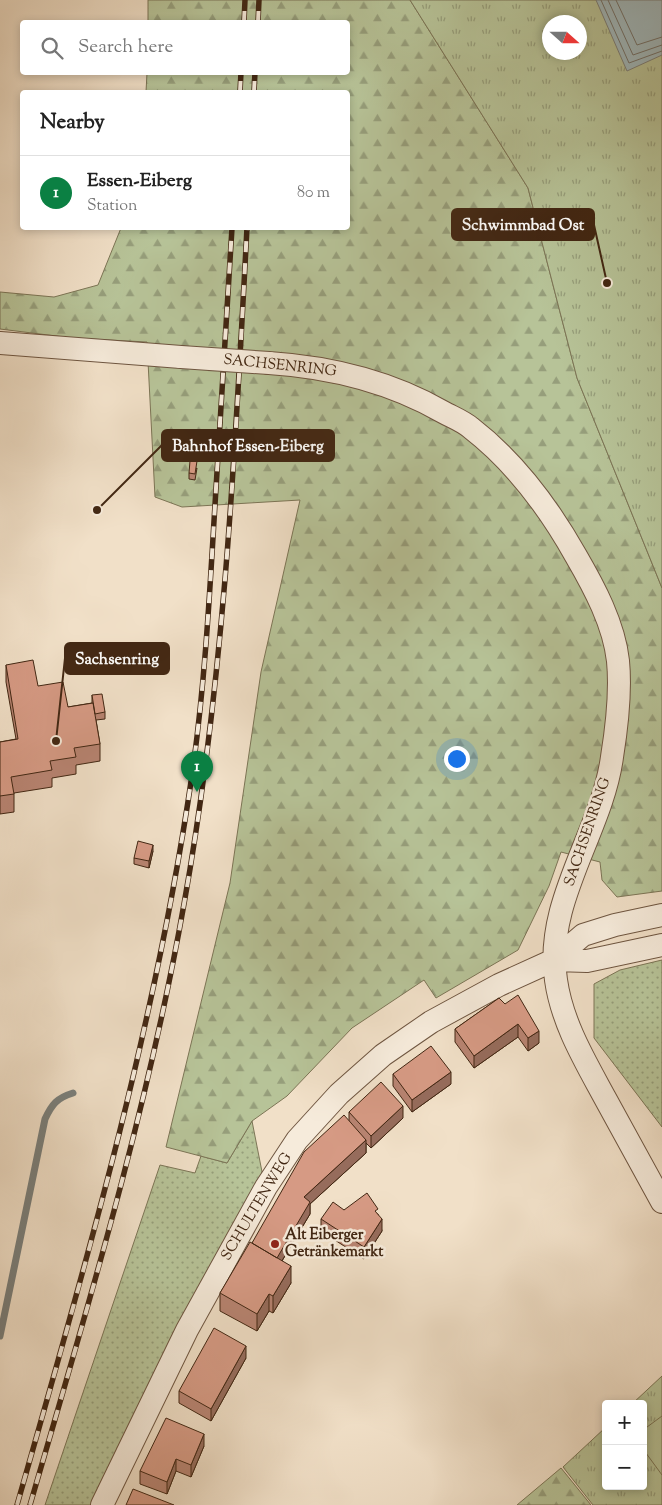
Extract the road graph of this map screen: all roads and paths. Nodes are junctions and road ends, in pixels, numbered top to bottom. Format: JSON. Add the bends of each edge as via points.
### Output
{"nodes":[{"id":1,"x":0,"y":344,"type":"edge"},
{"id":2,"x":662,"y":915,"type":"edge"},
{"id":3,"x":662,"y":945,"type":"edge"},
{"id":4,"x":554,"y":960,"type":"junction"},
{"id":5,"x":662,"y":1202,"type":"edge"},
{"id":6,"x":102,"y":1505,"type":"edge"}],
"edges":[{"from":1,"to":4,"type":"street","name":"SACHSENRING","bridge":true,"via":[[326,369],[371,381],[426,402],[471,427],[522,475],[563,532],[587,574],[608,622],[618,660],[612,759],[604,796],[567,893],[558,926]]},
{"from":2,"to":4,"type":"street","name":"SCHULTENWEG","via":[[583,935]]},
{"from":3,"to":4,"type":"street","name":"SCHULTENWEG","via":[[587,961]]},
{"from":4,"to":5,"type":"street","name":"SACHSENRING","via":[[561,1005],[576,1046]]},
{"from":4,"to":6,"type":"street","name":"SCHULTENWEG","via":[[499,985],[423,1028],[383,1056],[339,1094],[297,1140],[266,1187],[186,1330]]}]}
